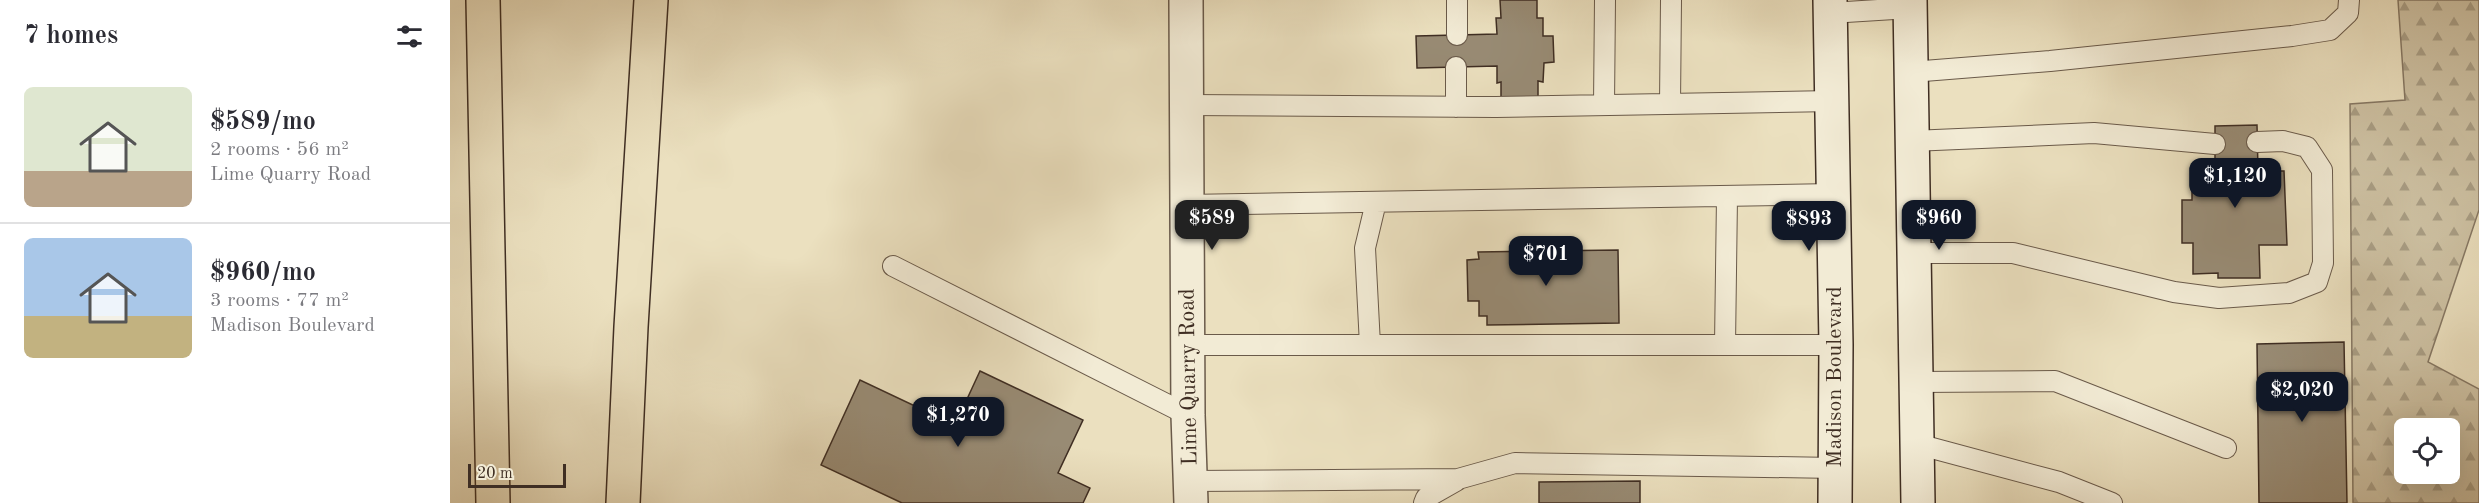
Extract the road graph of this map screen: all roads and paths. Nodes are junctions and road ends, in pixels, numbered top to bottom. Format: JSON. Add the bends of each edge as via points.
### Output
{"nodes":[{"id":1,"x":483,"y":0,"type":"edge"},
{"id":2,"x":628,"y":0,"type":"edge"},
{"id":3,"x":651,"y":0,"type":"edge"},
{"id":4,"x":1185,"y":0,"type":"edge"},
{"id":5,"x":1457,"y":0,"type":"edge"},
{"id":6,"x":1605,"y":0,"type":"edge"},
{"id":7,"x":1671,"y":0,"type":"edge"},
{"id":8,"x":2349,"y":0,"type":"edge"},
{"id":9,"x":1910,"y":4,"type":"edge"},
{"id":10,"x":1830,"y":7,"type":"edge"},
{"id":11,"x":1457,"y":35,"type":"dead end"},
{"id":12,"x":1456,"y":67,"type":"dead end"},
{"id":13,"x":1911,"y":72,"type":"junction"},
{"id":14,"x":1832,"y":101,"type":"junction"},
{"id":15,"x":1670,"y":104,"type":"junction"},
{"id":16,"x":1186,"y":105,"type":"junction"},
{"id":17,"x":1604,"y":105,"type":"junction"},
{"id":18,"x":1456,"y":107,"type":"junction"},
{"id":19,"x":1912,"y":141,"type":"junction"},
{"id":20,"x":2257,"y":142,"type":"dead end"},
{"id":21,"x":2215,"y":144,"type":"dead end"},
{"id":22,"x":1833,"y":194,"type":"junction"},
{"id":23,"x":1727,"y":197,"type":"junction"},
{"id":24,"x":1376,"y":202,"type":"junction"},
{"id":25,"x":1186,"y":205,"type":"junction"},
{"id":26,"x":1914,"y":253,"type":"junction"},
{"id":27,"x":893,"y":266,"type":"dead end"},
{"id":28,"x":631,"y":327,"type":"junction"},
{"id":29,"x":1188,"y":345,"type":"junction"},
{"id":30,"x":1370,"y":345,"type":"junction"},
{"id":31,"x":1725,"y":345,"type":"junction"},
{"id":32,"x":1836,"y":345,"type":"junction"},
{"id":33,"x":1916,"y":382,"type":"junction"},
{"id":34,"x":1188,"y":415,"type":"junction"},
{"id":35,"x":1917,"y":444,"type":"junction"},
{"id":36,"x":2226,"y":448,"type":"dead end"},
{"id":37,"x":1834,"y":468,"type":"junction"},
{"id":38,"x":1458,"y":480,"type":"junction"},
{"id":39,"x":1190,"y":492,"type":"edge"},
{"id":40,"x":493,"y":503,"type":"edge"},
{"id":41,"x":623,"y":503,"type":"edge"},
{"id":42,"x":1424,"y":503,"type":"edge"},
{"id":43,"x":1835,"y":503,"type":"edge"},
{"id":44,"x":1918,"y":503,"type":"edge"},
{"id":45,"x":2112,"y":503,"type":"edge"}],
"edges":[{"from":1,"to":40,"type":"highway"},
{"from":2,"to":28,"type":"highway"},
{"from":3,"to":28,"type":"highway"},
{"from":4,"to":16,"type":"main road","name":"Lime Quarry Road"},
{"from":5,"to":11,"type":"lane"},
{"from":6,"to":17,"type":"lane"},
{"from":7,"to":15,"type":"lane"},
{"from":8,"to":13,"type":"lane","via":[[2348,13],[2330,30]]},
{"from":9,"to":10,"type":"lane"},
{"from":9,"to":13,"type":"main road"},
{"from":10,"to":14,"type":"main road","name":"Madison Boulevard"},
{"from":12,"to":18,"type":"lane"},
{"from":13,"to":19,"type":"main road"},
{"from":14,"to":15,"type":"lane"},
{"from":14,"to":22,"type":"main road","name":"Madison Boulevard"},
{"from":15,"to":17,"type":"lane"},
{"from":16,"to":18,"type":"lane"},
{"from":16,"to":25,"type":"main road","name":"Lime Quarry Road"},
{"from":17,"to":18,"type":"lane"},
{"from":19,"to":21,"type":"lane","via":[[2094,133]]},
{"from":19,"to":26,"type":"main road"},
{"from":20,"to":26,"type":"lane","via":[[2283,141],[2307,147],[2322,170],[2323,263],[2317,282],[2289,293],[2219,298],[2174,292],[2013,253]]},
{"from":22,"to":23,"type":"lane"},
{"from":22,"to":32,"type":"main road","name":"Madison Boulevard"},
{"from":23,"to":24,"type":"lane"},
{"from":23,"to":31,"type":"lane"},
{"from":24,"to":25,"type":"lane"},
{"from":24,"to":30,"type":"lane","via":[[1365,248]]},
{"from":25,"to":29,"type":"main road","name":"Lime Quarry Road"},
{"from":26,"to":33,"type":"main road"},
{"from":27,"to":34,"type":"lane"},
{"from":28,"to":41,"type":"highway"},
{"from":29,"to":30,"type":"lane"},
{"from":29,"to":34,"type":"main road","name":"Lime Quarry Road"},
{"from":30,"to":31,"type":"lane"},
{"from":31,"to":32,"type":"lane"},
{"from":32,"to":37,"type":"main road","name":"Madison Boulevard"},
{"from":33,"to":35,"type":"main road"},
{"from":33,"to":36,"type":"lane","via":[[2055,381]]},
{"from":34,"to":39,"type":"main road","name":"Lime Quarry Road"},
{"from":35,"to":44,"type":"main road"},
{"from":35,"to":45,"type":"lane","via":[[2059,482]]},
{"from":37,"to":38,"type":"lane","via":[[1515,463]]},
{"from":37,"to":43,"type":"main road","name":"Madison Boulevard"},
{"from":38,"to":39,"type":"lane"},
{"from":38,"to":42,"type":"lane","via":[[1426,498]]}]}
